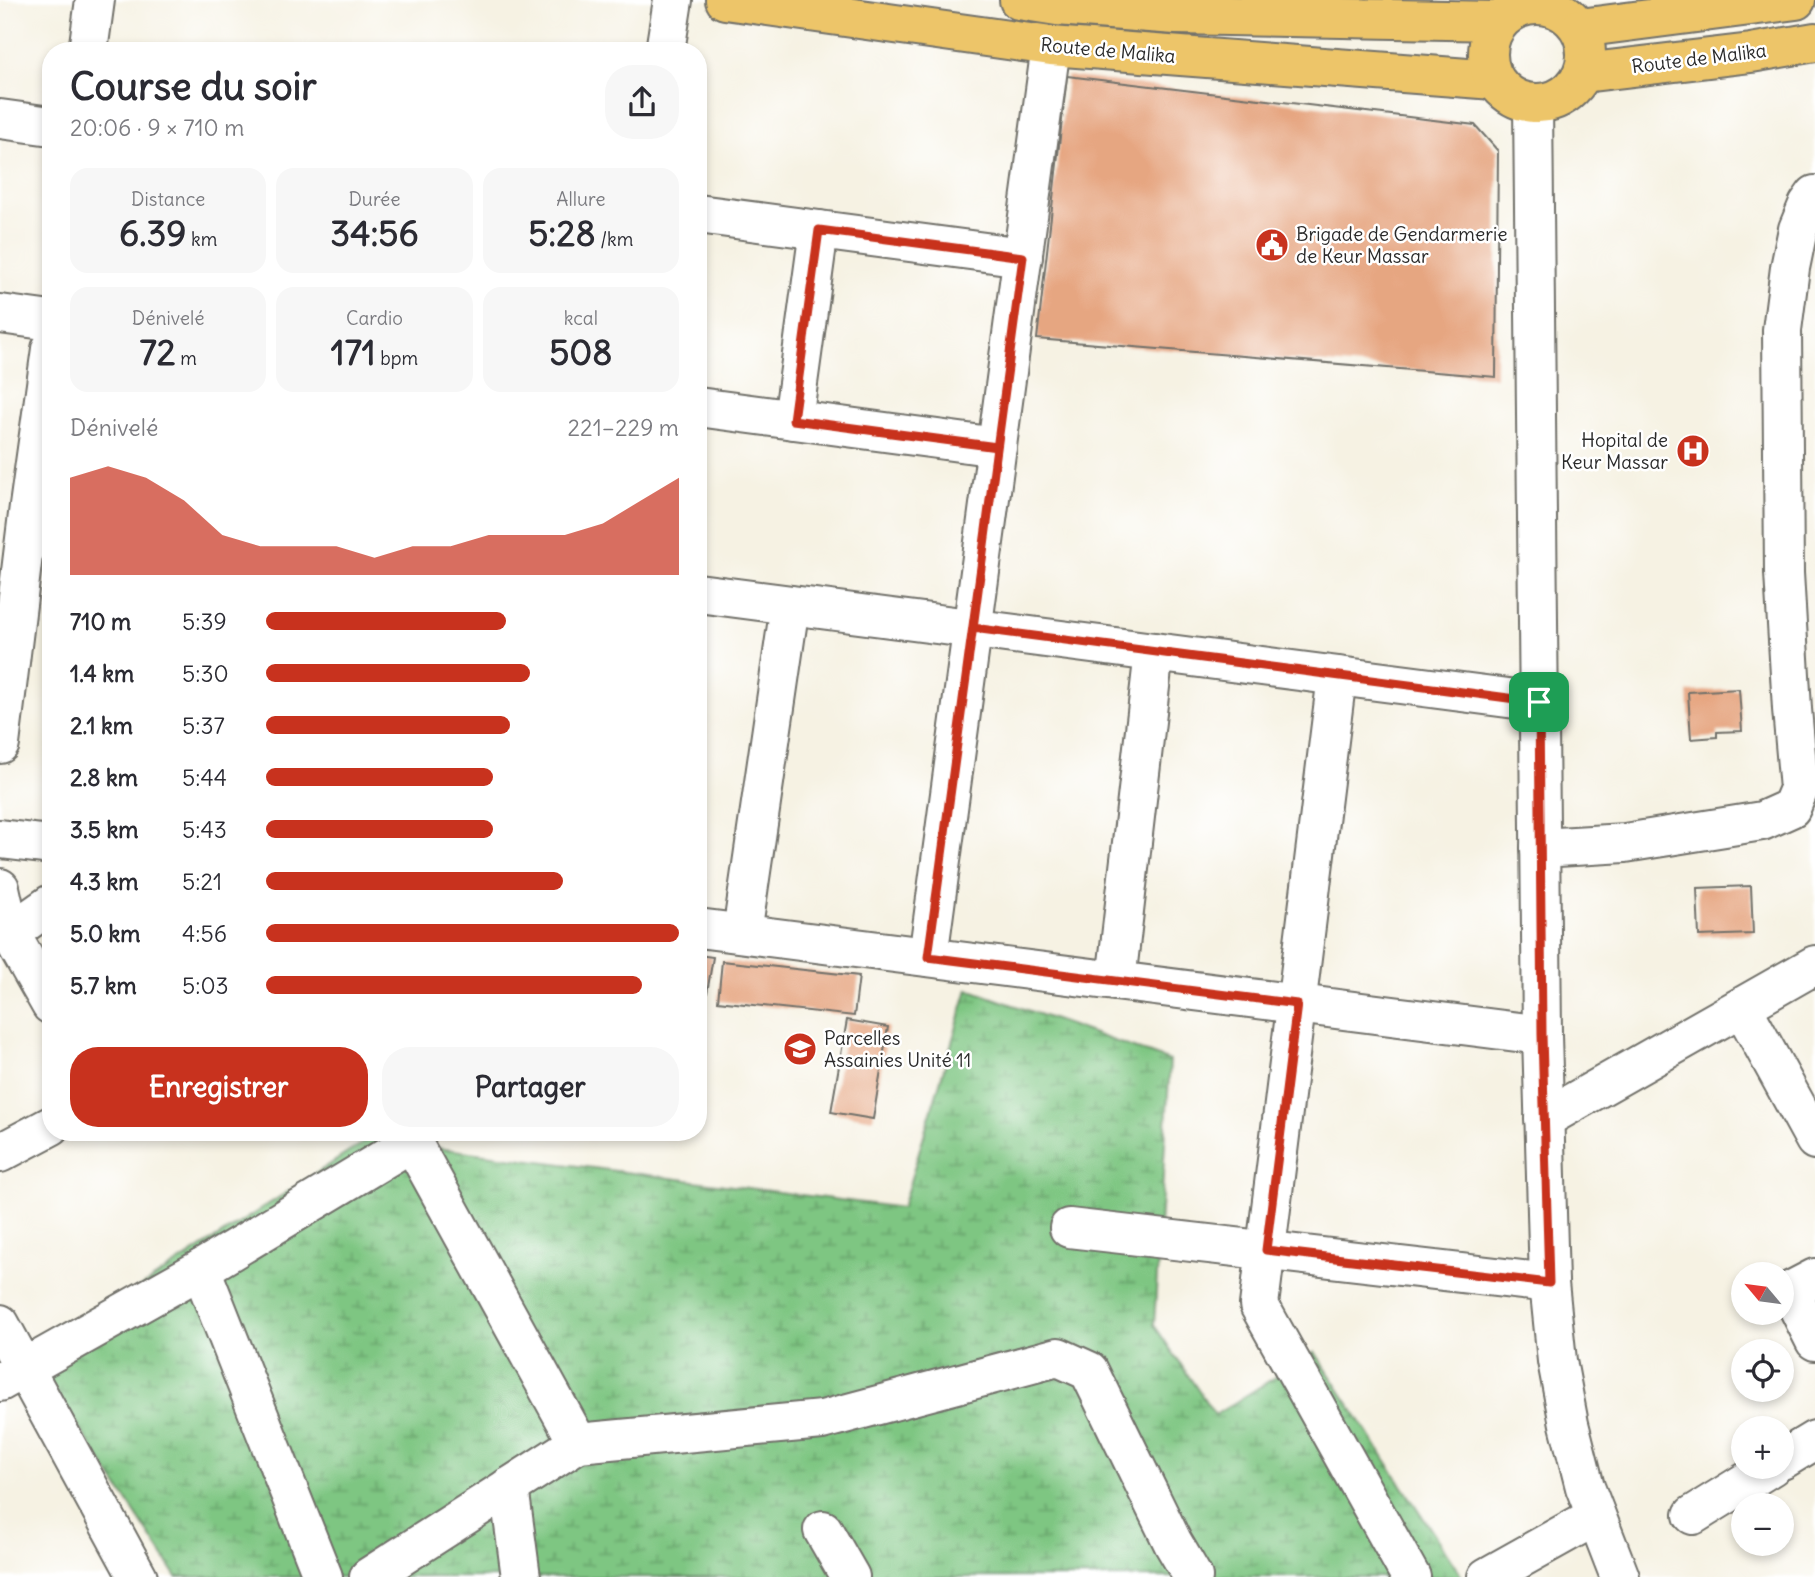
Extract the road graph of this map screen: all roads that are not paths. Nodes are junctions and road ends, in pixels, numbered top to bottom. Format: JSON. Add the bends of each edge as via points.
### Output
{"nodes":[{"id":1,"x":95,"y":0,"type":"edge"},
{"id":2,"x":673,"y":0,"type":"edge"},
{"id":3,"x":724,"y":0,"type":"edge"},
{"id":4,"x":1019,"y":0,"type":"edge"},
{"id":5,"x":1796,"y":0,"type":"edge"},
{"id":6,"x":1541,"y":2,"type":"edge"},
{"id":7,"x":1737,"y":4,"type":"edge"},
{"id":8,"x":1175,"y":8,"type":"edge"},
{"id":9,"x":1499,"y":21,"type":"junction"},
{"id":10,"x":1580,"y":28,"type":"junction"},
{"id":11,"x":89,"y":42,"type":"edge"},
{"id":12,"x":666,"y":42,"type":"edge"},
{"id":13,"x":1815,"y":42,"type":"edge"},
{"id":14,"x":1051,"y":46,"type":"junction"},
{"id":15,"x":1583,"y":73,"type":"junction"},
{"id":16,"x":1494,"y":79,"type":"junction"},
{"id":17,"x":1532,"y":103,"type":"junction"},
{"id":18,"x":0,"y":119,"type":"edge"},
{"id":19,"x":42,"y":125,"type":"edge"},
{"id":20,"x":1815,"y":195,"type":"edge"},
{"id":21,"x":707,"y":215,"type":"edge"},
{"id":22,"x":819,"y":230,"type":"junction"},
{"id":23,"x":1023,"y":257,"type":"junction"},
{"id":24,"x":0,"y":314,"type":"edge"},
{"id":25,"x":42,"y":320,"type":"edge"},
{"id":26,"x":42,"y":405,"type":"edge"},
{"id":27,"x":707,"y":408,"type":"edge"},
{"id":28,"x":793,"y":420,"type":"junction"},
{"id":29,"x":997,"y":447,"type":"junction"},
{"id":30,"x":26,"y":505,"type":"edge"},
{"id":31,"x":707,"y":594,"type":"edge"},
{"id":32,"x":790,"y":605,"type":"junction"},
{"id":33,"x":973,"y":628,"type":"junction"},
{"id":34,"x":1154,"y":652,"type":"junction"},
{"id":35,"x":1337,"y":676,"type":"junction"},
{"id":36,"x":1539,"y":702,"type":"junction"},
{"id":37,"x":1804,"y":706,"type":"edge"},
{"id":38,"x":0,"y":744,"type":"edge"},
{"id":39,"x":0,"y":839,"type":"edge"},
{"id":40,"x":42,"y":844,"type":"edge"},
{"id":41,"x":1540,"y":848,"type":"junction"},
{"id":42,"x":0,"y":888,"type":"edge"},
{"id":43,"x":42,"y":910,"type":"edge"},
{"id":44,"x":707,"y":929,"type":"edge"},
{"id":45,"x":10,"y":933,"type":"junction"},
{"id":46,"x":742,"y":933,"type":"junction"},
{"id":47,"x":928,"y":957,"type":"junction"},
{"id":48,"x":1815,"y":965,"type":"edge"},
{"id":49,"x":1116,"y":981,"type":"junction"},
{"id":50,"x":42,"y":989,"type":"edge"},
{"id":51,"x":1297,"y":1004,"type":"junction"},
{"id":52,"x":1742,"y":1007,"type":"junction"},
{"id":53,"x":1542,"y":1035,"type":"junction"},
{"id":54,"x":1544,"y":1119,"type":"junction"},
{"id":55,"x":42,"y":1131,"type":"edge"},
{"id":56,"x":1815,"y":1140,"type":"edge"},
{"id":57,"x":405,"y":1141,"type":"edge"},
{"id":58,"x":413,"y":1141,"type":"edge"},
{"id":59,"x":0,"y":1153,"type":"edge"},
{"id":60,"x":1069,"y":1228,"type":"dead end"},
{"id":61,"x":1266,"y":1250,"type":"junction"},
{"id":62,"x":201,"y":1269,"type":"junction"},
{"id":63,"x":1815,"y":1278,"type":"edge"},
{"id":64,"x":1549,"y":1283,"type":"junction"},
{"id":65,"x":0,"y":1324,"type":"edge"},
{"id":66,"x":1815,"y":1341,"type":"edge"},
{"id":67,"x":12,"y":1376,"type":"edge"},
{"id":68,"x":1815,"y":1440,"type":"edge"},
{"id":69,"x":578,"y":1443,"type":"junction"},
{"id":70,"x":1794,"y":1453,"type":"edge"},
{"id":71,"x":1751,"y":1479,"type":"edge"},
{"id":72,"x":509,"y":1487,"type":"junction"},
{"id":73,"x":1693,"y":1515,"type":"dead end"},
{"id":74,"x":1596,"y":1516,"type":"junction"},
{"id":75,"x":823,"y":1530,"type":"dead end"},
{"id":76,"x":138,"y":1577,"type":"edge"},
{"id":77,"x":323,"y":1577,"type":"edge"},
{"id":78,"x":369,"y":1577,"type":"edge"},
{"id":79,"x":520,"y":1577,"type":"edge"},
{"id":80,"x":850,"y":1577,"type":"edge"},
{"id":81,"x":1193,"y":1577,"type":"edge"},
{"id":82,"x":1411,"y":1577,"type":"edge"},
{"id":83,"x":1486,"y":1577,"type":"edge"},
{"id":84,"x":1620,"y":1577,"type":"edge"}],
"edges":[{"from":1,"to":11,"type":"street"},
{"from":2,"to":12,"type":"street"},
{"from":3,"to":14,"type":"main road","name":"Route de Malika"},
{"from":4,"to":8,"type":"main road","name":"Route de Malika","via":[[1057,6]]},
{"from":5,"to":7,"type":"main road"},
{"from":6,"to":9,"type":"main road","via":[[1511,11]]},
{"from":6,"to":10,"type":"main road","via":[[1570,16]]},
{"from":7,"to":10,"type":"main road"},
{"from":8,"to":9,"type":"main road","name":"Route de Malika"},
{"from":9,"to":16,"type":"main road","via":[[1488,50]]},
{"from":10,"to":15,"type":"main road","via":[[1586,42]]},
{"from":13,"to":15,"type":"main road","name":"Route de Malika"},
{"from":14,"to":16,"type":"main road","name":"Route de Malika"},
{"from":14,"to":23,"type":"street"},
{"from":15,"to":17,"type":"main road","via":[[1562,96]]},
{"from":16,"to":17,"type":"main road","via":[[1517,100]]},
{"from":17,"to":36,"type":"street"},
{"from":18,"to":19,"type":"street"},
{"from":20,"to":37,"type":"street","via":[[1798,229],[1782,330],[1784,573]]},
{"from":21,"to":22,"type":"street"},
{"from":22,"to":23,"type":"street"},
{"from":22,"to":28,"type":"street"},
{"from":23,"to":29,"type":"street"},
{"from":24,"to":25,"type":"street"},
{"from":26,"to":30,"type":"street"},
{"from":27,"to":28,"type":"street"},
{"from":28,"to":29,"type":"street"},
{"from":29,"to":33,"type":"street"},
{"from":30,"to":38,"type":"street"},
{"from":31,"to":32,"type":"street"},
{"from":32,"to":33,"type":"street"},
{"from":32,"to":46,"type":"street"},
{"from":33,"to":34,"type":"street"},
{"from":33,"to":47,"type":"street"},
{"from":34,"to":35,"type":"street"},
{"from":34,"to":49,"type":"street"},
{"from":35,"to":36,"type":"street"},
{"from":35,"to":51,"type":"street"},
{"from":36,"to":41,"type":"street"},
{"from":37,"to":41,"type":"street","via":[[1799,789],[1791,808],[1762,821],[1639,841]]},
{"from":39,"to":40,"type":"street"},
{"from":41,"to":53,"type":"street"},
{"from":42,"to":45,"type":"street"},
{"from":43,"to":45,"type":"street"},
{"from":44,"to":46,"type":"street"},
{"from":45,"to":50,"type":"street"},
{"from":46,"to":47,"type":"street"},
{"from":47,"to":49,"type":"street"},
{"from":48,"to":52,"type":"street"},
{"from":49,"to":51,"type":"street"},
{"from":51,"to":53,"type":"street"},
{"from":51,"to":61,"type":"street"},
{"from":52,"to":54,"type":"street"},
{"from":52,"to":56,"type":"street"},
{"from":53,"to":54,"type":"street"},
{"from":54,"to":64,"type":"street"},
{"from":55,"to":59,"type":"street"},
{"from":57,"to":62,"type":"street"},
{"from":58,"to":69,"type":"street"},
{"from":60,"to":61,"type":"street"},
{"from":61,"to":64,"type":"street"},
{"from":61,"to":82,"type":"street","via":[[1259,1305]]},
{"from":62,"to":67,"type":"street"},
{"from":62,"to":77,"type":"street"},
{"from":63,"to":66,"type":"street","via":[[1790,1291]]},
{"from":64,"to":74,"type":"street","via":[[1569,1424]]},
{"from":65,"to":67,"type":"street"},
{"from":67,"to":76,"type":"street"},
{"from":68,"to":70,"type":"street"},
{"from":69,"to":72,"type":"street"},
{"from":69,"to":81,"type":"street","via":[[822,1420],[1058,1357],[1089,1371]]},
{"from":71,"to":73,"type":"street"},
{"from":72,"to":78,"type":"street"},
{"from":72,"to":79,"type":"street"},
{"from":74,"to":83,"type":"street"},
{"from":74,"to":84,"type":"street"},
{"from":75,"to":80,"type":"street"}]}
